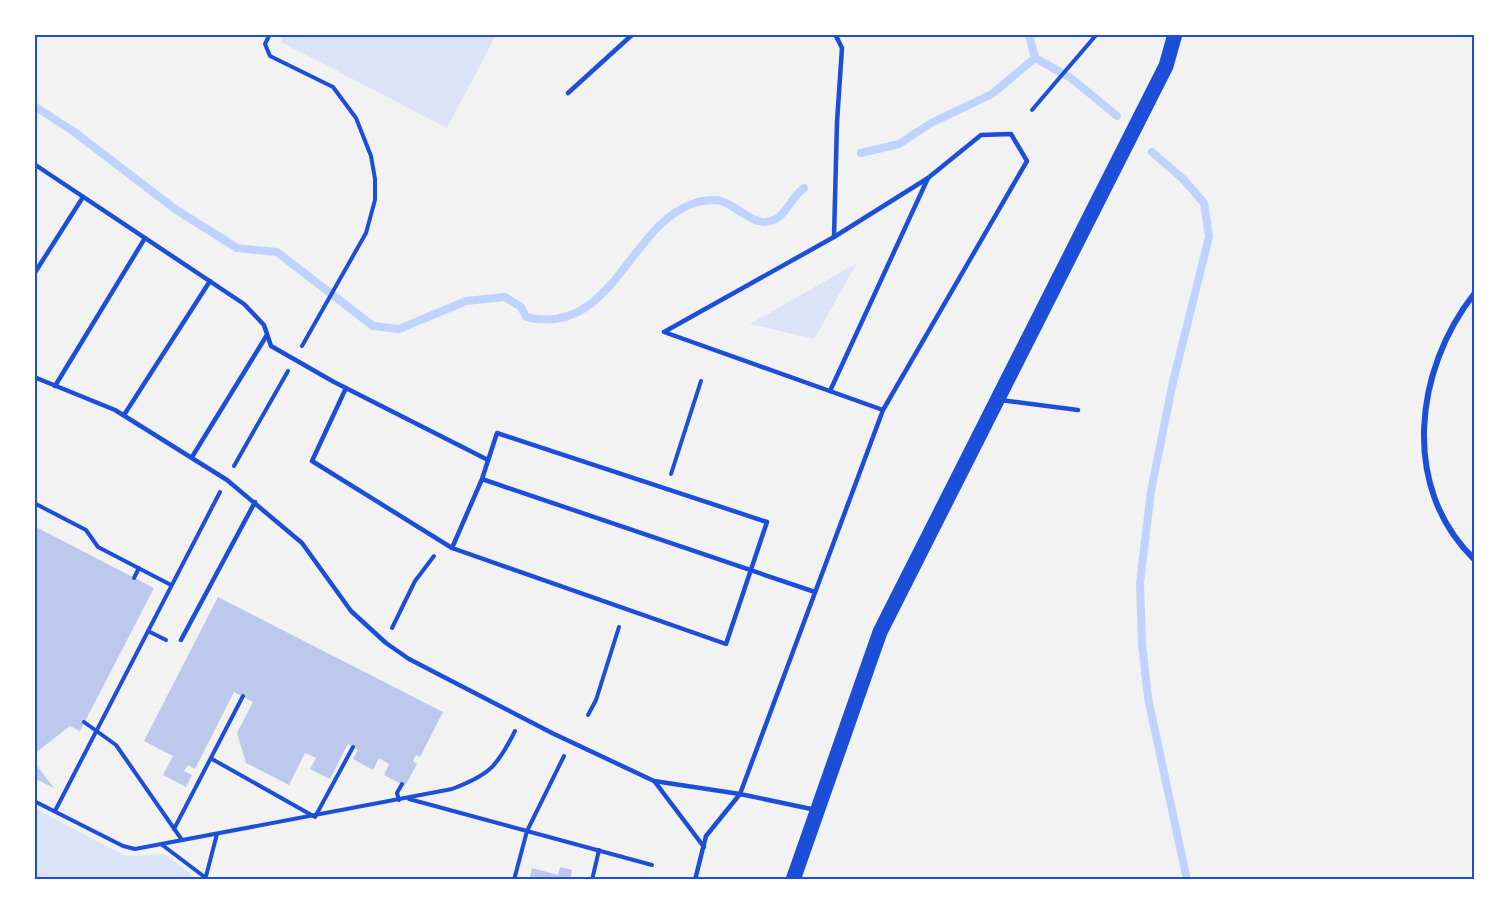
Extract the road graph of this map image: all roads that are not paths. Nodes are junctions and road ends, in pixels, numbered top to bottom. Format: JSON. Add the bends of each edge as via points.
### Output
{"nodes":[{"id":1,"x":633,"y":34,"type":"edge"},
{"id":2,"x":835,"y":34,"type":"edge"},
{"id":3,"x":1175,"y":34,"type":"edge"},
{"id":4,"x":568,"y":93,"type":"dead end"},
{"id":5,"x":34,"y":164,"type":"edge"},
{"id":6,"x":928,"y":178,"type":"junction"},
{"id":7,"x":83,"y":197,"type":"junction"},
{"id":8,"x":834,"y":237,"type":"junction"},
{"id":9,"x":145,"y":238,"type":"junction"},
{"id":10,"x":34,"y":274,"type":"edge"},
{"id":11,"x":210,"y":281,"type":"junction"},
{"id":12,"x":1474,"y":294,"type":"edge"},
{"id":13,"x":267,"y":335,"type":"junction"},
{"id":14,"x":34,"y":377,"type":"edge"},
{"id":15,"x":56,"y":386,"type":"junction"},
{"id":16,"x":346,"y":388,"type":"junction"},
{"id":17,"x":830,"y":391,"type":"junction"},
{"id":18,"x":997,"y":400,"type":"junction"},
{"id":19,"x":883,"y":410,"type":"junction"},
{"id":20,"x":1077,"y":410,"type":"dead end"},
{"id":21,"x":124,"y":415,"type":"junction"},
{"id":22,"x":192,"y":457,"type":"junction"},
{"id":23,"x":488,"y":460,"type":"junction"},
{"id":24,"x":482,"y":479,"type":"junction"},
{"id":25,"x":255,"y":502,"type":"junction"},
{"id":26,"x":452,"y":548,"type":"junction"},
{"id":27,"x":1474,"y":559,"type":"edge"},
{"id":28,"x":753,"y":570,"type":"junction"},
{"id":29,"x":815,"y":592,"type":"junction"},
{"id":30,"x":181,"y":640,"type":"dead end"},
{"id":31,"x":654,"y":781,"type":"junction"},
{"id":32,"x":740,"y":794,"type":"junction"},
{"id":33,"x":818,"y":810,"type":"junction"},
{"id":34,"x":704,"y":847,"type":"junction"},
{"id":35,"x":695,"y":879,"type":"edge"},
{"id":36,"x":793,"y":879,"type":"edge"}],
"edges":[{"from":1,"to":4,"type":"lane"},
{"from":2,"to":8,"type":"lane","via":[[842,48]]},
{"from":3,"to":18,"type":"main road","via":[[1166,66]]},
{"from":5,"to":7,"type":"lane"},
{"from":6,"to":8,"type":"lane"},
{"from":6,"to":17,"type":"lane"},
{"from":6,"to":19,"type":"lane","via":[[981,135],[1011,134],[1028,161]]},
{"from":7,"to":9,"type":"lane"},
{"from":7,"to":10,"type":"lane"},
{"from":8,"to":17,"type":"lane","via":[[664,332]]},
{"from":9,"to":11,"type":"lane"},
{"from":9,"to":15,"type":"lane"},
{"from":11,"to":13,"type":"lane","via":[[244,304],[264,325]]},
{"from":11,"to":21,"type":"lane"},
{"from":12,"to":27,"type":"street","via":[[1447,333],[1438,356],[1424,427],[1426,465],[1438,508]]},
{"from":13,"to":16,"type":"lane","via":[[271,346]]},
{"from":13,"to":22,"type":"lane"},
{"from":14,"to":15,"type":"lane"},
{"from":15,"to":21,"type":"lane"},
{"from":16,"to":23,"type":"lane"},
{"from":16,"to":26,"type":"lane","via":[[312,460]]},
{"from":17,"to":19,"type":"lane"},
{"from":18,"to":20,"type":"lane"},
{"from":18,"to":33,"type":"main road","via":[[880,632]]},
{"from":19,"to":29,"type":"lane"},
{"from":21,"to":22,"type":"lane"},
{"from":22,"to":25,"type":"lane"},
{"from":23,"to":24,"type":"lane"},
{"from":23,"to":28,"type":"lane","via":[[497,433],[767,522]]},
{"from":24,"to":26,"type":"lane"},
{"from":24,"to":28,"type":"lane"},
{"from":25,"to":30,"type":"lane"},
{"from":25,"to":31,"type":"lane","via":[[302,543],[351,611],[386,644],[552,733]]},
{"from":26,"to":28,"type":"lane","via":[[726,644]]},
{"from":28,"to":29,"type":"lane"},
{"from":29,"to":32,"type":"lane"},
{"from":31,"to":32,"type":"lane"},
{"from":31,"to":34,"type":"lane"},
{"from":32,"to":33,"type":"lane"},
{"from":32,"to":34,"type":"lane","via":[[706,836]]},
{"from":33,"to":36,"type":"main road"},
{"from":34,"to":35,"type":"lane"}]}
